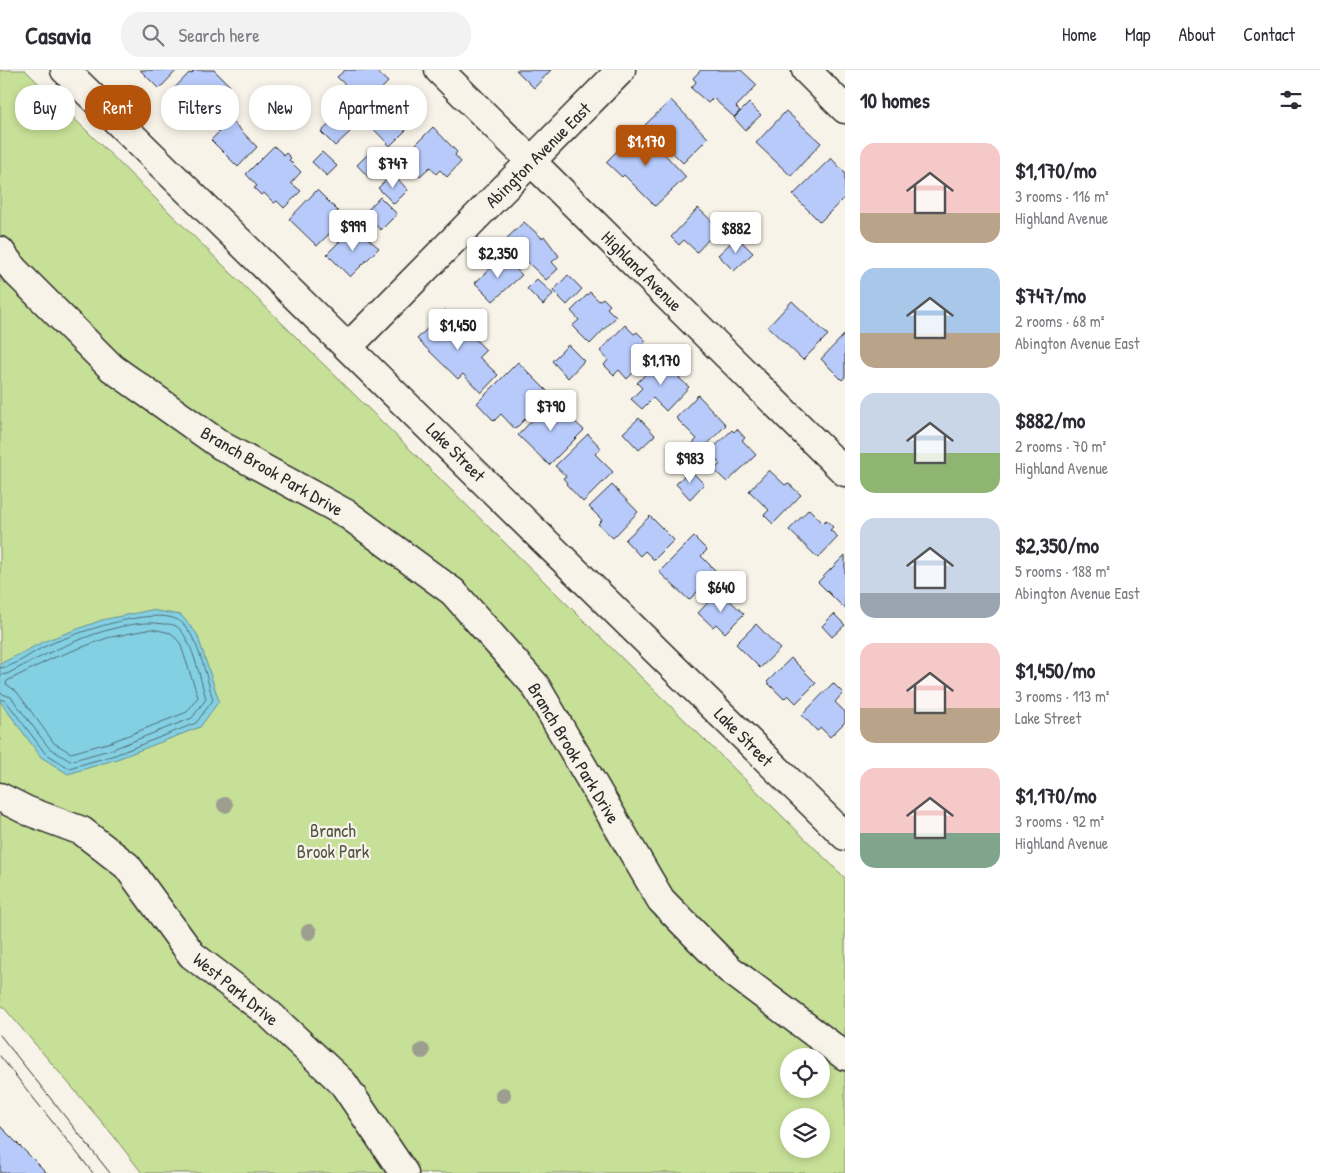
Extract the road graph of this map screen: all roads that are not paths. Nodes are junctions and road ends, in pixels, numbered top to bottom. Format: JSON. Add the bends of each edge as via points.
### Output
{"nodes":[{"id":1,"x":65,"y":70,"type":"edge"},
{"id":2,"x":439,"y":70,"type":"edge"},
{"id":3,"x":621,"y":70,"type":"edge"},
{"id":4,"x":806,"y":70,"type":"edge"},
{"id":5,"x":845,"y":109,"type":"edge"},
{"id":6,"x":531,"y":162,"type":"junction"},
{"id":7,"x":0,"y":250,"type":"edge"},
{"id":8,"x":348,"y":347,"type":"junction"},
{"id":9,"x":845,"y":472,"type":"edge"},
{"id":10,"x":0,"y":797,"type":"edge"},
{"id":11,"x":845,"y":836,"type":"edge"},
{"id":12,"x":845,"y":1056,"type":"edge"},
{"id":13,"x":404,"y":1173,"type":"edge"}],
"edges":[{"from":1,"to":8,"type":"street","name":"Lake Street"},
{"from":2,"to":6,"type":"street","name":"Highland Avenue"},
{"from":3,"to":6,"type":"street","name":"Abington Avenue East"},
{"from":4,"to":5,"type":"street"},
{"from":6,"to":8,"type":"street","name":"Abington Avenue East"},
{"from":6,"to":9,"type":"street","name":"Highland Avenue"},
{"from":7,"to":12,"type":"street","name":"Branch Brook Park Drive","via":[[14,270],[112,368],[222,446],[347,514],[453,592],[535,685],[662,900],[728,969]]},
{"from":8,"to":11,"type":"street","name":"Lake Street"},
{"from":10,"to":13,"type":"street","name":"West Park Drive","via":[[28,812],[82,831],[127,866],[192,955],[268,1013],[343,1083]]}]}
